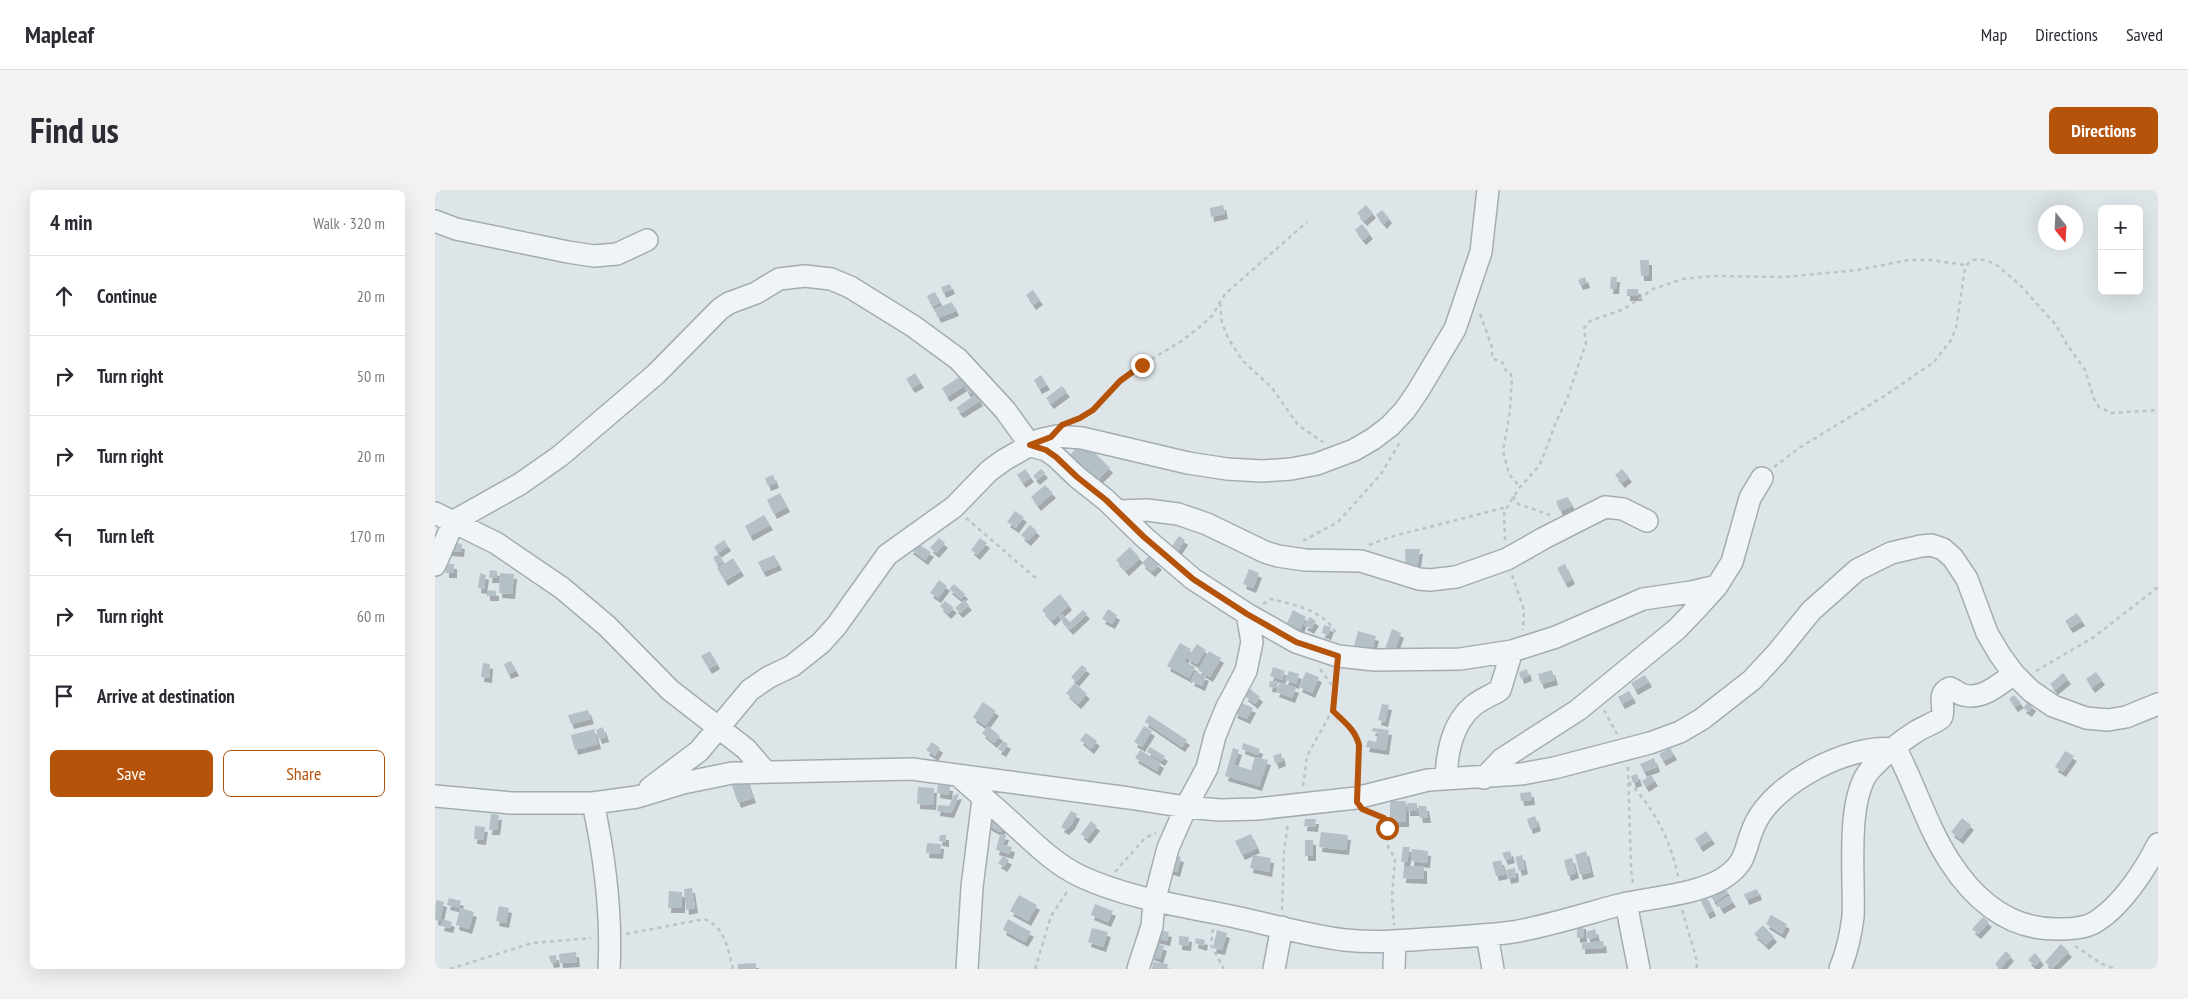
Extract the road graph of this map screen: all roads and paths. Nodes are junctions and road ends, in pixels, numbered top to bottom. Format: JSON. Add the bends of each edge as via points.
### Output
{"nodes":[{"id":1,"x":1488,"y":190,"type":"edge"},
{"id":2,"x":435,"y":221,"type":"edge"},
{"id":3,"x":1307,"y":222,"type":"dead end"},
{"id":4,"x":647,"y":240,"type":"dead end"},
{"id":5,"x":1966,"y":265,"type":"junction"},
{"id":6,"x":1466,"y":298,"type":"junction"},
{"id":7,"x":1220,"y":301,"type":"junction"},
{"id":8,"x":2158,"y":410,"type":"edge"},
{"id":9,"x":1075,"y":420,"type":"dead end"},
{"id":10,"x":1402,"y":438,"type":"dead end"},
{"id":11,"x":1030,"y":445,"type":"junction"},
{"id":12,"x":1344,"y":454,"type":"junction"},
{"id":13,"x":1762,"y":478,"type":"joint"},
{"id":14,"x":1520,"y":487,"type":"junction"},
{"id":15,"x":1513,"y":496,"type":"junction"},
{"id":16,"x":954,"y":507,"type":"junction"},
{"id":17,"x":1507,"y":507,"type":"junction"},
{"id":18,"x":1118,"y":511,"type":"junction"},
{"id":19,"x":444,"y":517,"type":"edge"},
{"id":20,"x":1647,"y":521,"type":"dead end"},
{"id":21,"x":1569,"y":526,"type":"junction"},
{"id":22,"x":1278,"y":556,"type":"junction"},
{"id":23,"x":1507,"y":559,"type":"junction"},
{"id":24,"x":1361,"y":561,"type":"junction"},
{"id":25,"x":435,"y":565,"type":"edge"},
{"id":26,"x":1038,"y":580,"type":"dead end"},
{"id":27,"x":1717,"y":586,"type":"junction"},
{"id":28,"x":2158,"y":587,"type":"edge"},
{"id":29,"x":1253,"y":618,"type":"junction"},
{"id":30,"x":1512,"y":651,"type":"junction"},
{"id":31,"x":1338,"y":656,"type":"junction"},
{"id":32,"x":2017,"y":677,"type":"junction"},
{"id":33,"x":1596,"y":694,"type":"junction"},
{"id":34,"x":2158,"y":704,"type":"edge"},
{"id":35,"x":1333,"y":711,"type":"junction"},
{"id":36,"x":716,"y":728,"type":"junction"},
{"id":37,"x":1894,"y":749,"type":"junction"},
{"id":38,"x":1622,"y":751,"type":"junction"},
{"id":39,"x":765,"y":772,"type":"junction"},
{"id":40,"x":958,"y":775,"type":"junction"},
{"id":41,"x":1484,"y":778,"type":"junction"},
{"id":42,"x":1446,"y":779,"type":"junction"},
{"id":43,"x":1628,"y":782,"type":"junction"},
{"id":44,"x":435,"y":796,"type":"edge"},
{"id":45,"x":637,"y":796,"type":"junction"},
{"id":46,"x":1356,"y":798,"type":"junction"},
{"id":47,"x":983,"y":799,"type":"junction"},
{"id":48,"x":593,"y":803,"type":"junction"},
{"id":49,"x":1294,"y":805,"type":"junction"},
{"id":50,"x":1186,"y":807,"type":"junction"},
{"id":51,"x":1174,"y":834,"type":"junction"},
{"id":52,"x":2158,"y":844,"type":"edge"},
{"id":53,"x":1079,"y":876,"type":"junction"},
{"id":54,"x":1104,"y":885,"type":"junction"},
{"id":55,"x":1674,"y":893,"type":"junction"},
{"id":56,"x":1153,"y":902,"type":"junction"},
{"id":57,"x":1631,"y":902,"type":"junction"},
{"id":58,"x":1217,"y":913,"type":"junction"},
{"id":59,"x":1282,"y":927,"type":"junction"},
{"id":60,"x":611,"y":935,"type":"junction"},
{"id":61,"x":1487,"y":935,"type":"junction"},
{"id":62,"x":1395,"y":941,"type":"junction"},
{"id":63,"x":2074,"y":945,"type":"dead end"},
{"id":64,"x":450,"y":969,"type":"edge"},
{"id":65,"x":609,"y":969,"type":"edge"},
{"id":66,"x":733,"y":969,"type":"edge"},
{"id":67,"x":967,"y":969,"type":"edge"},
{"id":68,"x":1035,"y":969,"type":"edge"},
{"id":69,"x":1138,"y":969,"type":"edge"},
{"id":70,"x":1224,"y":969,"type":"edge"},
{"id":71,"x":1274,"y":969,"type":"edge"},
{"id":72,"x":1394,"y":969,"type":"edge"},
{"id":73,"x":1493,"y":969,"type":"edge"},
{"id":74,"x":1639,"y":969,"type":"edge"},
{"id":75,"x":1697,"y":969,"type":"edge"},
{"id":76,"x":1840,"y":969,"type":"edge"},
{"id":77,"x":2116,"y":969,"type":"edge"}],
"edges":[{"from":1,"to":6,"type":"street","via":[[1481,252]]},
{"from":2,"to":4,"type":"street","via":[[473,233],[594,256],[617,254]]},
{"from":3,"to":7,"type":"path"},
{"from":5,"to":8,"type":"path","via":[[1979,259],[1989,260],[2052,319],[2082,365],[2093,399],[2099,407],[2112,414]]},
{"from":5,"to":13,"type":"path","via":[[1956,328],[1934,362],[1779,462]]},
{"from":5,"to":14,"type":"path","via":[[1908,260],[1858,270],[1784,277],[1683,279],[1653,289],[1624,309],[1594,318],[1585,326],[1586,343],[1539,466]]},
{"from":6,"to":12,"type":"street","via":[[1455,329],[1405,410],[1390,426]]},
{"from":6,"to":14,"type":"path","via":[[1480,314],[1492,358],[1502,362],[1511,374],[1503,451],[1509,474]]},
{"from":7,"to":9,"type":"path","via":[[1212,316],[1193,333],[1132,371],[1093,410]]},
{"from":7,"to":12,"type":"path","via":[[1228,338],[1242,360],[1271,388],[1298,425]]},
{"from":10,"to":22,"type":"path","via":[[1381,474],[1338,522]]},
{"from":11,"to":12,"type":"street","via":[[1051,437],[1073,437],[1188,463],[1262,471],[1317,464]]},
{"from":11,"to":16,"type":"street","via":[[989,471]]},
{"from":11,"to":18,"type":"street","via":[[1051,453]]},
{"from":11,"to":19,"type":"street","via":[[973,374],[929,337],[850,287],[831,279],[789,276],[720,309],[657,374],[560,456],[520,484]]},
{"from":13,"to":27,"type":"street","via":[[1750,498],[1732,562]]},
{"from":14,"to":15,"type":"path"},
{"from":15,"to":17,"type":"path"},
{"from":15,"to":21,"type":"path","via":[[1518,504],[1557,517]]},
{"from":16,"to":26,"type":"path"},
{"from":16,"to":36,"type":"street","via":[[887,554],[821,643],[792,666],[749,690]]},
{"from":17,"to":23,"type":"path","via":[[1503,518]]},
{"from":17,"to":24,"type":"path","via":[[1376,541],[1362,553]]},
{"from":18,"to":22,"type":"street","via":[[1178,514]]},
{"from":18,"to":29,"type":"street","via":[[1180,569]]},
{"from":19,"to":25,"type":"street"},
{"from":19,"to":36,"type":"street","via":[[497,543],[562,588],[607,626],[670,690]]},
{"from":20,"to":21,"type":"street","via":[[1612,507],[1598,510]]},
{"from":21,"to":23,"type":"street"},
{"from":22,"to":24,"type":"street"},
{"from":23,"to":24,"type":"street","via":[[1456,577],[1430,580]]},
{"from":23,"to":30,"type":"path","via":[[1525,618]]},
{"from":27,"to":30,"type":"street","via":[[1643,599],[1556,637]]},
{"from":27,"to":33,"type":"street","via":[[1677,630]]},
{"from":28,"to":32,"type":"path","via":[[2068,654]]},
{"from":29,"to":31,"type":"street","via":[[1296,642]]},
{"from":29,"to":31,"type":"path","via":[[1271,599],[1315,613],[1332,625],[1338,639]]},
{"from":29,"to":50,"type":"street","via":[[1246,671],[1226,708],[1207,768]]},
{"from":30,"to":31,"type":"street","via":[[1461,659],[1375,660]]},
{"from":30,"to":42,"type":"street","via":[[1500,690],[1475,704],[1464,714],[1455,730],[1448,754]]},
{"from":31,"to":35,"type":"path"},
{"from":32,"to":34,"type":"street","via":[[2053,706],[2086,718],[2108,720],[2126,717]]},
{"from":32,"to":37,"type":"street","via":[[1988,692],[1970,696],[1949,688],[1945,690],[1941,696],[1941,718]]},
{"from":32,"to":38,"type":"street","via":[[1987,633],[1967,579],[1953,558],[1943,549],[1921,546],[1891,553],[1857,570],[1811,611],[1752,680],[1702,719],[1680,732]]},
{"from":33,"to":38,"type":"path"},
{"from":33,"to":41,"type":"street","via":[[1552,728],[1502,759]]},
{"from":35,"to":46,"type":"path","via":[[1357,737]]},
{"from":35,"to":49,"type":"path","via":[[1307,756],[1303,786]]},
{"from":36,"to":39,"type":"street","via":[[746,749]]},
{"from":36,"to":45,"type":"street","via":[[699,751]]},
{"from":37,"to":52,"type":"street","via":[[1950,862],[1966,884],[1996,912],[2017,924],[2051,930],[2080,928],[2097,922],[2137,880]]},
{"from":37,"to":55,"type":"street","via":[[1883,748],[1837,759],[1799,778],[1766,806],[1755,824],[1741,863],[1731,873],[1707,886]]},
{"from":37,"to":76,"type":"street","via":[[1869,771],[1859,791],[1853,838],[1852,919]]},
{"from":38,"to":41,"type":"street","via":[[1555,768]]},
{"from":38,"to":43,"type":"path","via":[[1628,768]]},
{"from":39,"to":40,"type":"street","via":[[912,769]]},
{"from":39,"to":45,"type":"street","via":[[683,783]]},
{"from":40,"to":47,"type":"street"},
{"from":40,"to":50,"type":"street"},
{"from":41,"to":42,"type":"street"},
{"from":42,"to":46,"type":"street","via":[[1428,780]]},
{"from":43,"to":55,"type":"path","via":[[1647,802],[1669,844]]},
{"from":43,"to":57,"type":"path"},
{"from":44,"to":48,"type":"street","via":[[511,803]]},
{"from":45,"to":48,"type":"street"},
{"from":46,"to":49,"type":"street"},
{"from":46,"to":62,"type":"path","via":[[1359,808],[1379,815],[1386,823],[1388,847],[1395,863],[1392,896]]},
{"from":47,"to":53,"type":"street","via":[[1060,864]]},
{"from":47,"to":67,"type":"street","via":[[971,887]]},
{"from":48,"to":60,"type":"street","via":[[606,871]]},
{"from":49,"to":50,"type":"street","via":[[1220,810]]},
{"from":49,"to":59,"type":"path","via":[[1284,851]]},
{"from":50,"to":51,"type":"street"},
{"from":51,"to":54,"type":"path","via":[[1163,831],[1145,838]]},
{"from":51,"to":56,"type":"street"},
{"from":53,"to":54,"type":"street"},
{"from":53,"to":68,"type":"path","via":[[1051,916]]},
{"from":54,"to":56,"type":"street"},
{"from":55,"to":57,"type":"street"},
{"from":55,"to":75,"type":"path","via":[[1682,910]]},
{"from":56,"to":58,"type":"street"},
{"from":56,"to":69,"type":"street","via":[[1152,926]]},
{"from":57,"to":61,"type":"street","via":[[1526,929]]},
{"from":57,"to":74,"type":"street"},
{"from":58,"to":59,"type":"street"},
{"from":58,"to":70,"type":"path","via":[[1211,945]]},
{"from":59,"to":62,"type":"street","via":[[1345,940]]},
{"from":59,"to":71,"type":"street"},
{"from":60,"to":64,"type":"path","via":[[532,943]]},
{"from":60,"to":65,"type":"street"},
{"from":60,"to":66,"type":"path","via":[[704,919],[719,928]]},
{"from":61,"to":62,"type":"street"},
{"from":61,"to":73,"type":"street"},
{"from":62,"to":72,"type":"street"},
{"from":63,"to":77,"type":"path","via":[[2102,964]]}]}
